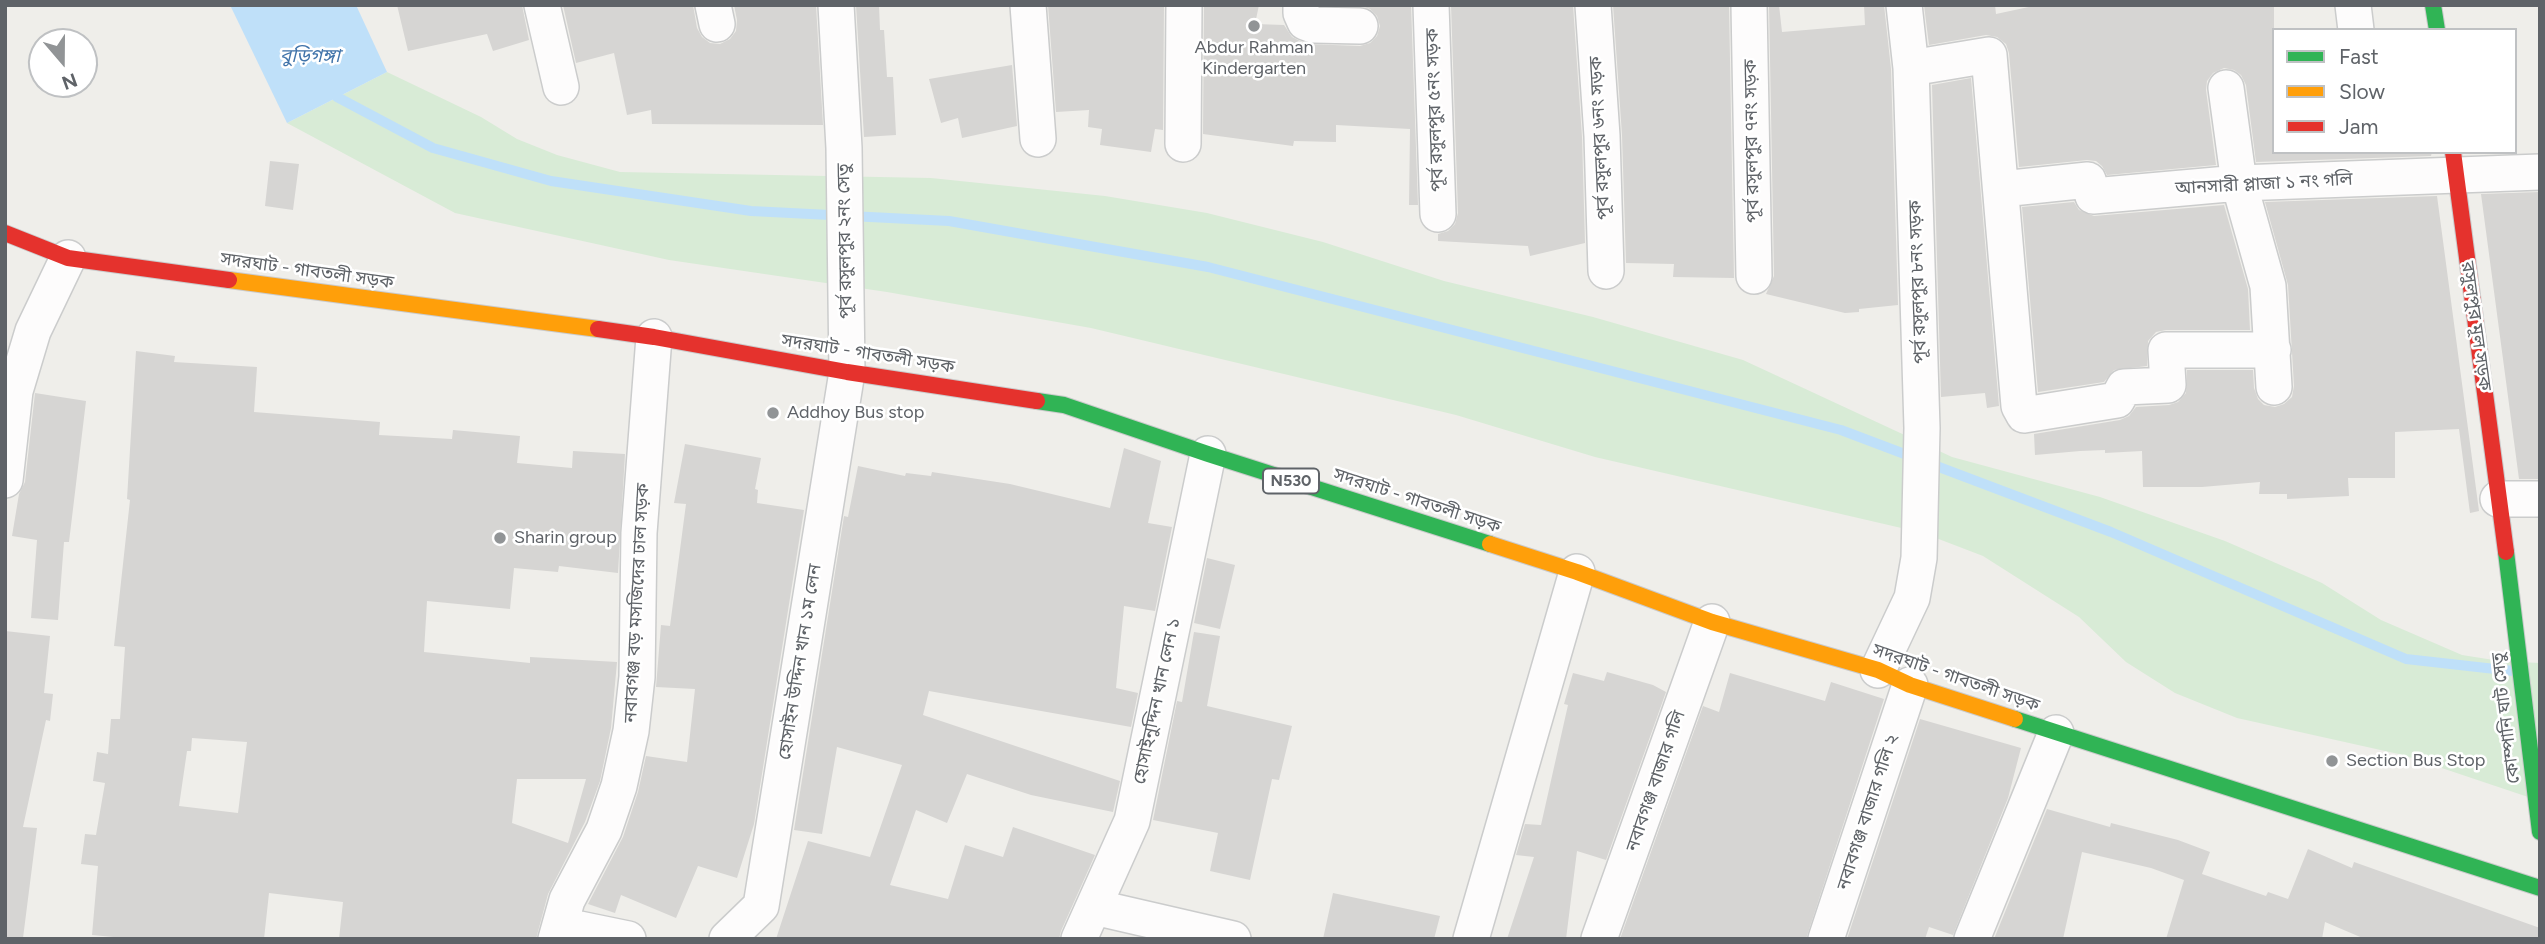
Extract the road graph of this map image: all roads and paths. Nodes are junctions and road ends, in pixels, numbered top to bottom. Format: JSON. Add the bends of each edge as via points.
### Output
{"nodes":[{"id":1,"x":542,"y":5,"type":"edge"},
{"id":2,"x":836,"y":5,"type":"edge"},
{"id":3,"x":1028,"y":5,"type":"edge"},
{"id":4,"x":1184,"y":5,"type":"edge"},
{"id":5,"x":1301,"y":5,"type":"edge"},
{"id":6,"x":1431,"y":5,"type":"edge"},
{"id":7,"x":1593,"y":5,"type":"edge"},
{"id":8,"x":1749,"y":5,"type":"edge"},
{"id":9,"x":1904,"y":5,"type":"edge"},
{"id":10,"x":2353,"y":5,"type":"edge"},
{"id":11,"x":2434,"y":5,"type":"edge"},
{"id":12,"x":1360,"y":26,"type":"dead end"},
{"id":13,"x":2356,"y":28,"type":"edge"},
{"id":14,"x":2437,"y":28,"type":"edge"},
{"id":15,"x":1911,"y":68,"type":"junction"},
{"id":16,"x":561,"y":87,"type":"dead end"},
{"id":17,"x":2226,"y":88,"type":"dead end"},
{"id":18,"x":1038,"y":138,"type":"dead end"},
{"id":19,"x":1183,"y":144,"type":"dead end"},
{"id":20,"x":2454,"y":163,"type":"edge"},
{"id":21,"x":2372,"y":165,"type":"edge"},
{"id":22,"x":2540,"y":172,"type":"edge"},
{"id":23,"x":2239,"y":183,"type":"junction"},
{"id":24,"x":2002,"y":189,"type":"junction"},
{"id":25,"x":1438,"y":214,"type":"dead end"},
{"id":26,"x":5,"y":233,"type":"edge"},
{"id":27,"x":68,"y":258,"type":"junction"},
{"id":28,"x":1606,"y":271,"type":"dead end"},
{"id":29,"x":1754,"y":276,"type":"dead end"},
{"id":30,"x":654,"y":337,"type":"junction"},
{"id":31,"x":2273,"y":350,"type":"junction"},
{"id":32,"x":847,"y":372,"type":"junction"},
{"id":33,"x":2274,"y":387,"type":"dead end"},
{"id":34,"x":1208,"y":454,"type":"junction"},
{"id":35,"x":5,"y":480,"type":"edge"},
{"id":36,"x":2498,"y":499,"type":"junction"},
{"id":37,"x":2540,"y":499,"type":"edge"},
{"id":38,"x":1577,"y":572,"type":"junction"},
{"id":39,"x":2512,"y":607,"type":"joint"},
{"id":40,"x":1712,"y":622,"type":"junction"},
{"id":41,"x":1878,"y":670,"type":"junction"},
{"id":42,"x":1910,"y":685,"type":"junction"},
{"id":43,"x":2056,"y":733,"type":"junction"},
{"id":44,"x":2539,"y":829,"type":"edge"},
{"id":45,"x":2540,"y":888,"type":"edge"},
{"id":46,"x":1094,"y":907,"type":"junction"},
{"id":47,"x":558,"y":932,"type":"edge"},
{"id":48,"x":628,"y":939,"type":"edge"},
{"id":49,"x":727,"y":939,"type":"edge"},
{"id":50,"x":1079,"y":939,"type":"edge"},
{"id":51,"x":1233,"y":939,"type":"edge"},
{"id":52,"x":1472,"y":939,"type":"edge"},
{"id":53,"x":1599,"y":939,"type":"edge"},
{"id":54,"x":1826,"y":939,"type":"edge"},
{"id":55,"x":1972,"y":939,"type":"edge"}],
"edges":[{"from":1,"to":16,"type":"street"},
{"from":2,"to":32,"type":"street","name":"পূর্ব রসুলপুর ২নং সেতু","via":[[844,148]]},
{"from":3,"to":18,"type":"street"},
{"from":4,"to":19,"type":"street"},
{"from":5,"to":12,"type":"street","via":[[1305,22],[1313,25]]},
{"from":6,"to":25,"type":"street","name":"পূর্ব রসুলপুর ৫নং সড়ক"},
{"from":7,"to":28,"type":"street","name":"পূর্ব রসুলপুর ৬নং সড়ক"},
{"from":8,"to":29,"type":"street","name":"পূর্ব রসুলপুর ৭নং সড়ক"},
{"from":9,"to":15,"type":"street","name":"পূর্ব রসুলপুর ৮নং সড়ক"},
{"from":10,"to":13,"type":"street"},
{"from":11,"to":14,"type":"main road"},
{"from":15,"to":24,"type":"street","via":[[1989,55]]},
{"from":15,"to":41,"type":"street","name":"পূর্ব রসুলপুর ৮নং সড়ক","via":[[1923,428],[1919,558],[1912,598]]},
{"from":17,"to":23,"type":"street"},
{"from":20,"to":21,"type":"street","name":"আনসারী প্লাজা ১ নং গলি"},
{"from":20,"to":22,"type":"street","name":"আনসারী প্লাজা ১ নং গলি"},
{"from":20,"to":36,"type":"main road","name":"রসুলপুর মূল সড়ক"},
{"from":21,"to":23,"type":"street","name":"আনসারী প্লাজা ১ নং গলি"},
{"from":23,"to":24,"type":"street","name":"আনসারী প্লাজা ১ নং গলি","via":[[2093,196],[2088,180]]},
{"from":23,"to":31,"type":"street","via":[[2268,286]]},
{"from":24,"to":31,"type":"street","via":[[2019,406],[2024,415],[2118,400],[2124,387],[2168,385],[2166,350]]},
{"from":26,"to":27,"type":"main road","name":"সদরঘাট - গাবতলী সড়ক","number":"N530"},
{"from":27,"to":30,"type":"main road","name":"সদরঘাট - গাবতলী সড়ক","number":"N530"},
{"from":27,"to":35,"type":"street","via":[[33,331],[15,391]]},
{"from":30,"to":32,"type":"main road","name":"সদরঘাট - গাবতলী সড়ক","number":"N530"},
{"from":30,"to":47,"type":"street","name":"নবাবগঞ্জ বড় মসজিদের ঢাল সড়ক","via":[[639,533],[631,731],[604,830],[567,900]]},
{"from":31,"to":33,"type":"street"},
{"from":32,"to":34,"type":"main road","name":"সদরঘাট - গাবতলী সড়ক","number":"N530","via":[[1064,405]]},
{"from":32,"to":49,"type":"street","name":"হোসাইন উদ্দিন খান ১ম লেন","via":[[761,906]]},
{"from":34,"to":38,"type":"main road","name":"সদরঘাট - গাবতলী সড়ক","number":"N530"},
{"from":34,"to":46,"type":"street","name":"হোসাইনুদ্দিন খান লেন ১","via":[[1132,821]]},
{"from":36,"to":37,"type":"street"},
{"from":36,"to":39,"type":"main road","name":"রসুলপুর মূল সড়ক"},
{"from":38,"to":40,"type":"main road","name":"সদরঘাট - গাবতলী সড়ক","number":"N530"},
{"from":38,"to":52,"type":"street"},
{"from":39,"to":44,"type":"main road","name":"কোম্পানি ঘাট সেতু"},
{"from":40,"to":41,"type":"main road","name":"সদরঘাট - গাবতলী সড়ক","number":"N530"},
{"from":40,"to":53,"type":"street","name":"নবাবগঞ্জ বাজার গলি"},
{"from":41,"to":42,"type":"main road","name":"সদরঘাট - গাবতলী সড়ক","number":"N530"},
{"from":42,"to":43,"type":"main road","name":"সদরঘাট - গাবতলী সড়ক","number":"N530"},
{"from":42,"to":54,"type":"street","name":"নবাবগঞ্জ বাজার গলি ২"},
{"from":43,"to":45,"type":"main road","name":"সদরঘাট - গাবতলী সড়ক","number":"N530"},
{"from":43,"to":55,"type":"street"},
{"from":46,"to":50,"type":"street","name":"হোসাইনুদ্দিন খান লেন ১"},
{"from":46,"to":51,"type":"street"},
{"from":47,"to":48,"type":"street"}]}
